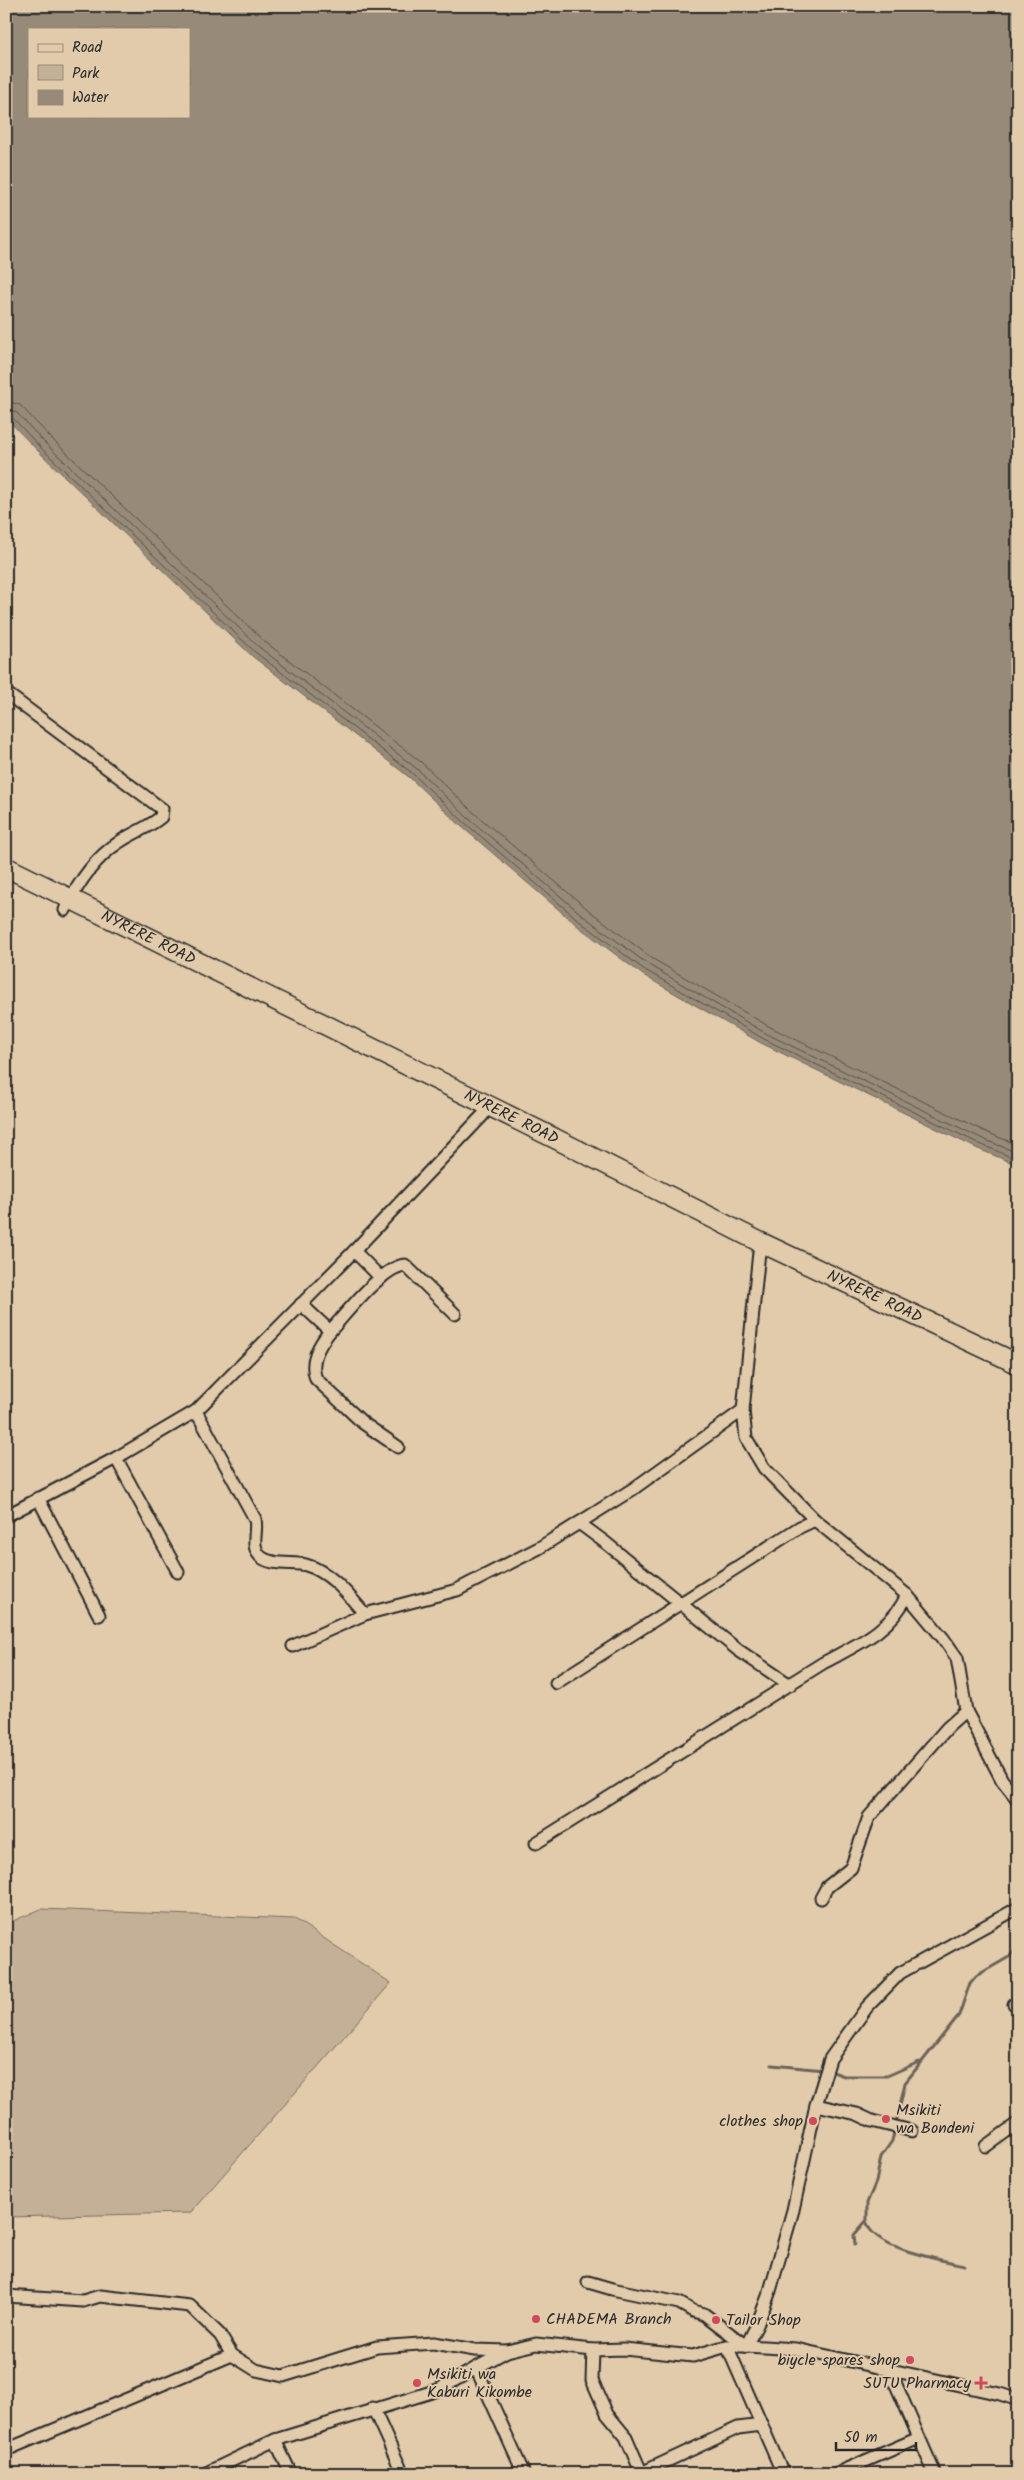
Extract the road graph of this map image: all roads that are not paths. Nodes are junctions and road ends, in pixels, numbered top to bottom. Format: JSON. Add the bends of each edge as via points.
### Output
{"nodes":[{"id":1,"x":6,"y":693,"type":"edge"},
{"id":2,"x":6,"y":867,"type":"edge"},
{"id":3,"x":6,"y":880,"type":"edge"},
{"id":4,"x":67,"y":904,"type":"junction"},
{"id":5,"x":483,"y":1115,"type":"junction"},
{"id":6,"x":760,"y":1247,"type":"junction"},
{"id":7,"x":354,"y":1251,"type":"junction"},
{"id":8,"x":381,"y":1278,"type":"junction"},
{"id":9,"x":302,"y":1304,"type":"junction"},
{"id":10,"x":455,"y":1314,"type":"dead end"},
{"id":11,"x":330,"y":1331,"type":"junction"},
{"id":12,"x":1018,"y":1364,"type":"edge"},
{"id":13,"x":1018,"y":1375,"type":"edge"},
{"id":14,"x":743,"y":1410,"type":"junction"},
{"id":15,"x":196,"y":1411,"type":"junction"},
{"id":16,"x":398,"y":1447,"type":"dead end"},
{"id":17,"x":116,"y":1458,"type":"junction"},
{"id":18,"x":38,"y":1498,"type":"junction"},
{"id":19,"x":6,"y":1516,"type":"edge"},
{"id":20,"x":815,"y":1520,"type":"junction"},
{"id":21,"x":579,"y":1523,"type":"junction"},
{"id":22,"x":178,"y":1572,"type":"dead end"},
{"id":23,"x":907,"y":1595,"type":"junction"},
{"id":24,"x":681,"y":1602,"type":"junction"},
{"id":25,"x":365,"y":1614,"type":"junction"},
{"id":26,"x":99,"y":1615,"type":"dead end"},
{"id":27,"x":293,"y":1646,"type":"dead end"},
{"id":28,"x":556,"y":1683,"type":"dead end"},
{"id":29,"x":790,"y":1685,"type":"junction"},
{"id":30,"x":966,"y":1711,"type":"junction"},
{"id":31,"x":1018,"y":1800,"type":"edge"},
{"id":32,"x":536,"y":1843,"type":"dead end"},
{"id":33,"x":821,"y":1898,"type":"dead end"},
{"id":34,"x":1018,"y":1908,"type":"edge"},
{"id":35,"x":816,"y":2105,"type":"junction"},
{"id":36,"x":1017,"y":2125,"type":"edge"},
{"id":37,"x":912,"y":2131,"type":"dead end"},
{"id":38,"x":986,"y":2146,"type":"dead end"},
{"id":39,"x":588,"y":2282,"type":"dead end"},
{"id":40,"x":6,"y":2296,"type":"edge"},
{"id":41,"x":727,"y":2346,"type":"junction"},
{"id":42,"x":746,"y":2346,"type":"junction"},
{"id":43,"x":593,"y":2350,"type":"junction"},
{"id":44,"x":507,"y":2351,"type":"junction"},
{"id":45,"x":232,"y":2355,"type":"junction"},
{"id":46,"x":476,"y":2368,"type":"junction"},
{"id":47,"x":890,"y":2371,"type":"junction"},
{"id":48,"x":1018,"y":2400,"type":"edge"},
{"id":49,"x":373,"y":2408,"type":"junction"},
{"id":50,"x":762,"y":2425,"type":"junction"},
{"id":51,"x":919,"y":2438,"type":"junction"},
{"id":52,"x":275,"y":2440,"type":"junction"},
{"id":53,"x":6,"y":2450,"type":"edge"},
{"id":54,"x":641,"y":2473,"type":"edge"},
{"id":55,"x":204,"y":2474,"type":"edge"},
{"id":56,"x":291,"y":2474,"type":"edge"},
{"id":57,"x":403,"y":2474,"type":"edge"},
{"id":58,"x":524,"y":2474,"type":"edge"},
{"id":59,"x":783,"y":2474,"type":"edge"},
{"id":60,"x":835,"y":2474,"type":"edge"},
{"id":61,"x":935,"y":2474,"type":"edge"}],
"edges":[{"from":1,"to":4,"type":"street","via":[[162,809],[161,817],[152,825],[117,843],[98,862]]},
{"from":2,"to":4,"type":"main road","name":"NYRERE ROAD"},
{"from":3,"to":4,"type":"main road","name":"NYRERE ROAD"},
{"from":4,"to":5,"type":"main road","name":"NYRERE ROAD"},
{"from":4,"to":6,"type":"main road","name":"NYRERE ROAD","via":[[556,1138]]},
{"from":5,"to":6,"type":"main road","name":"NYRERE ROAD"},
{"from":5,"to":7,"type":"street"},
{"from":6,"to":12,"type":"main road","name":"NYRERE ROAD"},
{"from":6,"to":13,"type":"main road","name":"NYRERE ROAD","via":[[967,1354]]},
{"from":6,"to":14,"type":"street"},
{"from":7,"to":8,"type":"street"},
{"from":7,"to":9,"type":"street"},
{"from":8,"to":10,"type":"street","via":[[405,1265]]},
{"from":8,"to":11,"type":"street"},
{"from":9,"to":11,"type":"street"},
{"from":9,"to":15,"type":"street"},
{"from":11,"to":16,"type":"street","via":[[314,1360],[316,1379],[363,1423]]},
{"from":14,"to":20,"type":"street","via":[[746,1438],[754,1455]]},
{"from":14,"to":21,"type":"street","via":[[634,1489]]},
{"from":15,"to":17,"type":"street"},
{"from":15,"to":25,"type":"street","via":[[254,1519],[257,1527],[255,1547],[260,1556],[306,1566],[325,1574]]},
{"from":17,"to":18,"type":"street"},
{"from":17,"to":22,"type":"street"},
{"from":18,"to":19,"type":"street"},
{"from":18,"to":26,"type":"street"},
{"from":20,"to":23,"type":"street"},
{"from":20,"to":24,"type":"street","via":[[800,1526]]},
{"from":21,"to":24,"type":"street"},
{"from":21,"to":25,"type":"street","via":[[539,1548],[457,1590]]},
{"from":23,"to":29,"type":"street","via":[[900,1612],[869,1639]]},
{"from":23,"to":30,"type":"street","via":[[957,1658]]},
{"from":24,"to":28,"type":"street"},
{"from":24,"to":29,"type":"street","via":[[738,1650]]},
{"from":25,"to":27,"type":"street"},
{"from":29,"to":32,"type":"street"},
{"from":30,"to":31,"type":"street","via":[[1002,1780]]},
{"from":30,"to":33,"type":"street","via":[[869,1816],[851,1868],[827,1887]]},
{"from":34,"to":35,"type":"street","via":[[900,1973],[868,2007],[830,2059]]},
{"from":35,"to":37,"type":"street"},
{"from":35,"to":42,"type":"street","via":[[793,2210],[770,2291]]},
{"from":36,"to":38,"type":"street"},
{"from":39,"to":42,"type":"street","via":[[679,2303],[704,2314]]},
{"from":40,"to":45,"type":"street","via":[[83,2301],[100,2296],[190,2306],[220,2335]]},
{"from":41,"to":42,"type":"street"},
{"from":41,"to":43,"type":"street","via":[[693,2356],[624,2349]]},
{"from":41,"to":50,"type":"street"},
{"from":42,"to":47,"type":"street","via":[[796,2349]]},
{"from":43,"to":44,"type":"street","via":[[536,2344]]},
{"from":43,"to":54,"type":"street","via":[[592,2380],[607,2414],[626,2437]]},
{"from":44,"to":45,"type":"street","via":[[475,2350],[434,2342],[377,2347],[283,2376],[256,2370]]},
{"from":44,"to":46,"type":"street"},
{"from":45,"to":53,"type":"street"},
{"from":46,"to":49,"type":"street","via":[[438,2390]]},
{"from":46,"to":58,"type":"street"},
{"from":47,"to":48,"type":"street"},
{"from":47,"to":51,"type":"street"},
{"from":49,"to":52,"type":"street"},
{"from":49,"to":57,"type":"street"},
{"from":50,"to":54,"type":"street","via":[[738,2428]]},
{"from":50,"to":59,"type":"street"},
{"from":51,"to":60,"type":"street"},
{"from":51,"to":61,"type":"street"},
{"from":52,"to":55,"type":"street"},
{"from":52,"to":56,"type":"street"}]}
